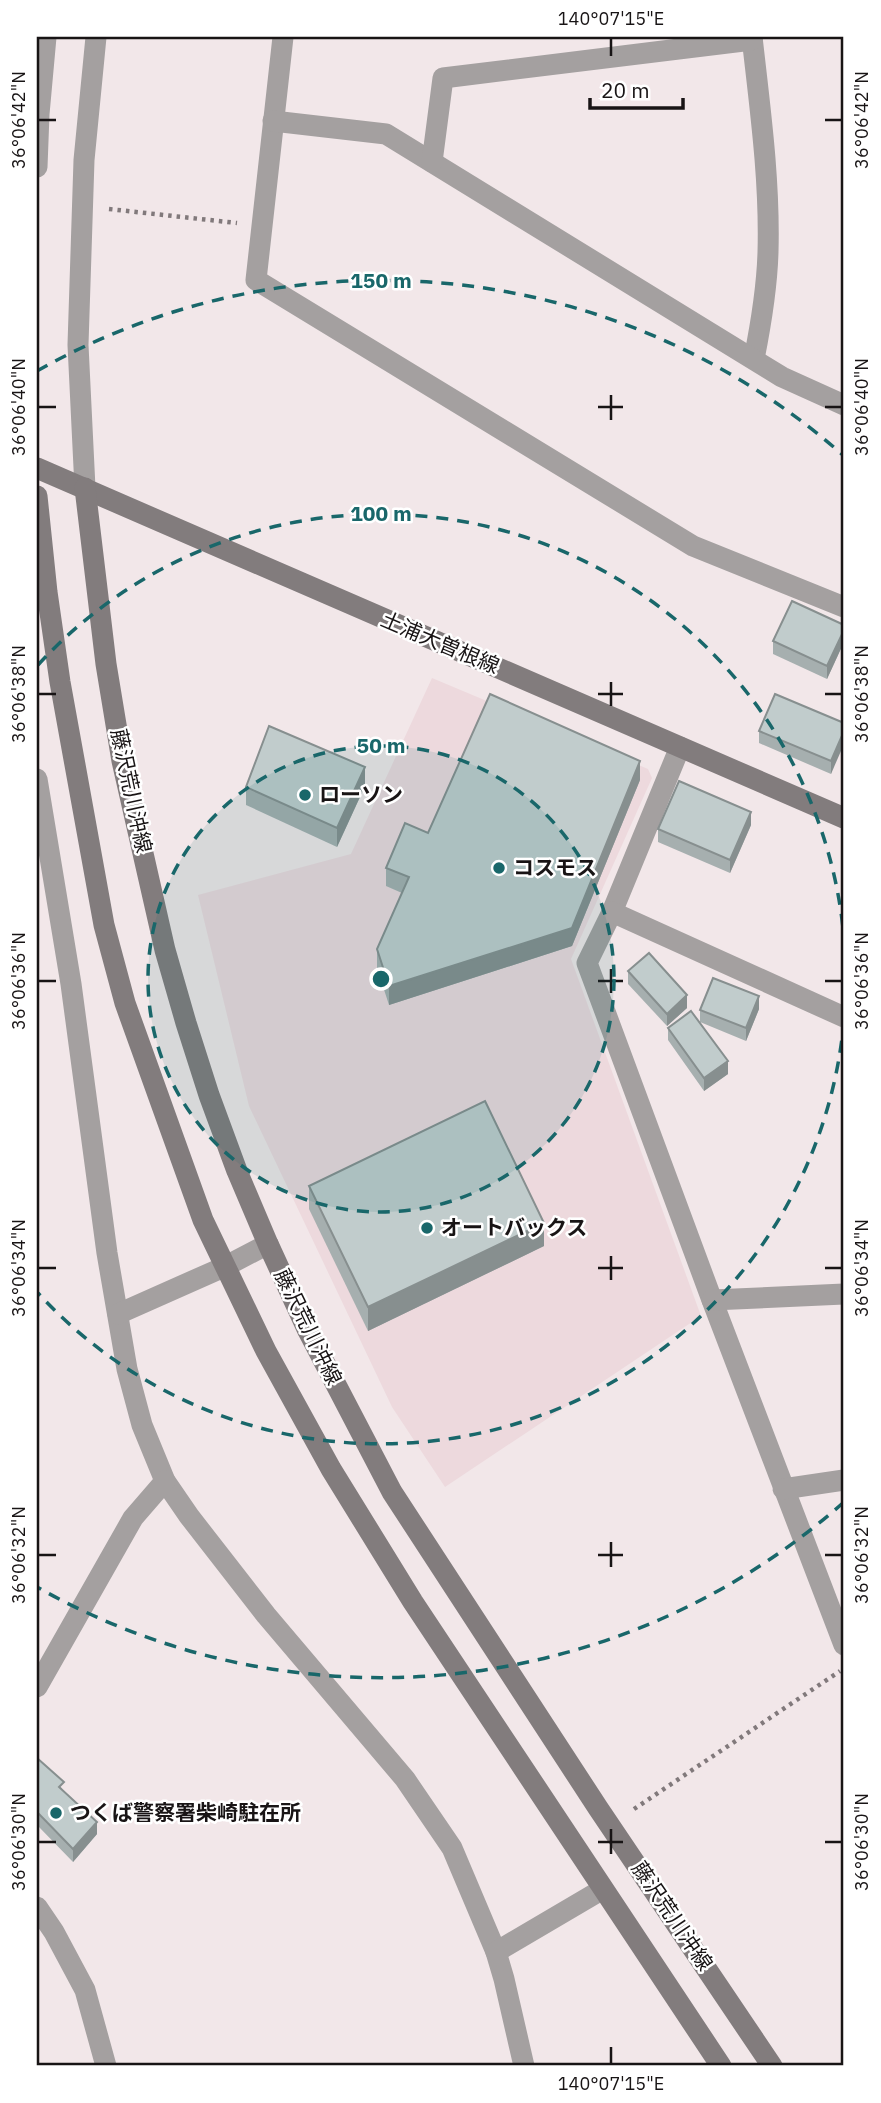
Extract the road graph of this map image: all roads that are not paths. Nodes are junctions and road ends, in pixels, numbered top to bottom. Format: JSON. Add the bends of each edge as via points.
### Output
{"nodes":[{"id":1,"x":46,"y":37,"type":"edge"},
{"id":2,"x":96,"y":37,"type":"edge"},
{"id":3,"x":283,"y":37,"type":"edge"},
{"id":4,"x":752,"y":38,"type":"edge"},
{"id":5,"x":38,"y":113,"type":"edge"},
{"id":6,"x":273,"y":121,"type":"junction"},
{"id":7,"x":432,"y":162,"type":"junction"},
{"id":8,"x":37,"y":167,"type":"edge"},
{"id":9,"x":754,"y":359,"type":"junction"},
{"id":10,"x":844,"y":404,"type":"edge"},
{"id":11,"x":37,"y":468,"type":"edge"},
{"id":12,"x":85,"y":488,"type":"junction"},
{"id":13,"x":37,"y":496,"type":"edge"},
{"id":14,"x":844,"y":607,"type":"edge"},
{"id":15,"x":680,"y":747,"type":"junction"},
{"id":16,"x":37,"y":779,"type":"edge"},
{"id":17,"x":844,"y":818,"type":"edge"},
{"id":18,"x":612,"y":912,"type":"junction"},
{"id":19,"x":844,"y":1017,"type":"edge"},
{"id":20,"x":268,"y":1244,"type":"junction"},
{"id":21,"x":224,"y":1266,"type":"junction"},
{"id":22,"x":844,"y":1294,"type":"edge"},
{"id":23,"x":712,"y":1300,"type":"junction"},
{"id":24,"x":118,"y":1314,"type":"junction"},
{"id":25,"x":844,"y":1480,"type":"edge"},
{"id":26,"x":166,"y":1481,"type":"junction"},
{"id":27,"x":783,"y":1489,"type":"junction"},
{"id":28,"x":844,"y":1645,"type":"edge"},
{"id":29,"x":37,"y":1687,"type":"edge"},
{"id":30,"x":603,"y":1889,"type":"junction"},
{"id":31,"x":37,"y":1907,"type":"edge"},
{"id":32,"x":496,"y":1952,"type":"junction"},
{"id":33,"x":106,"y":2066,"type":"edge"},
{"id":34,"x":524,"y":2066,"type":"edge"},
{"id":35,"x":721,"y":2066,"type":"edge"},
{"id":36,"x":772,"y":2066,"type":"edge"}],
"edges":[{"from":1,"to":5,"type":"street"},
{"from":2,"to":12,"type":"street","via":[[84,160],[78,345]]},
{"from":3,"to":6,"type":"street"},
{"from":4,"to":7,"type":"street","via":[[443,78]]},
{"from":4,"to":9,"type":"street","via":[[767,168],[768,254]]},
{"from":5,"to":8,"type":"street"},
{"from":6,"to":7,"type":"street","via":[[386,134]]},
{"from":6,"to":14,"type":"street","via":[[256,280],[693,546]]},
{"from":7,"to":9,"type":"street"},
{"from":9,"to":10,"type":"street","via":[[782,377]]},
{"from":11,"to":12,"type":"main road","name":"土浦大曽根線"},
{"from":12,"to":15,"type":"main road","name":"土浦大曽根線"},
{"from":12,"to":20,"type":"main road","name":"藤沢荒川沖線","via":[[122,761],[166,950],[209,1095]]},
{"from":13,"to":21,"type":"main road","name":"藤沢荒川沖線","via":[[58,669],[104,925],[149,1072]]},
{"from":15,"to":17,"type":"main road","name":"土浦大曽根線"},
{"from":15,"to":18,"type":"street"},
{"from":16,"to":24,"type":"street"},
{"from":18,"to":19,"type":"street"},
{"from":18,"to":23,"type":"street","via":[[587,963]]},
{"from":20,"to":21,"type":"street"},
{"from":20,"to":36,"type":"main road","name":"藤沢荒川沖線","via":[[392,1492]]},
{"from":21,"to":24,"type":"street"},
{"from":21,"to":30,"type":"main road","name":"藤沢荒川沖線","via":[[331,1469]]},
{"from":22,"to":23,"type":"street"},
{"from":23,"to":27,"type":"street"},
{"from":24,"to":26,"type":"street","via":[[142,1425]]},
{"from":25,"to":27,"type":"street"},
{"from":26,"to":29,"type":"street","via":[[133,1518]]},
{"from":26,"to":32,"type":"street","via":[[266,1615],[405,1779],[453,1848]]},
{"from":27,"to":28,"type":"street"},
{"from":30,"to":32,"type":"street"},
{"from":30,"to":35,"type":"main road","name":"藤沢荒川沖線"},
{"from":31,"to":33,"type":"street","via":[[85,1990]]},
{"from":32,"to":34,"type":"street"}]}
